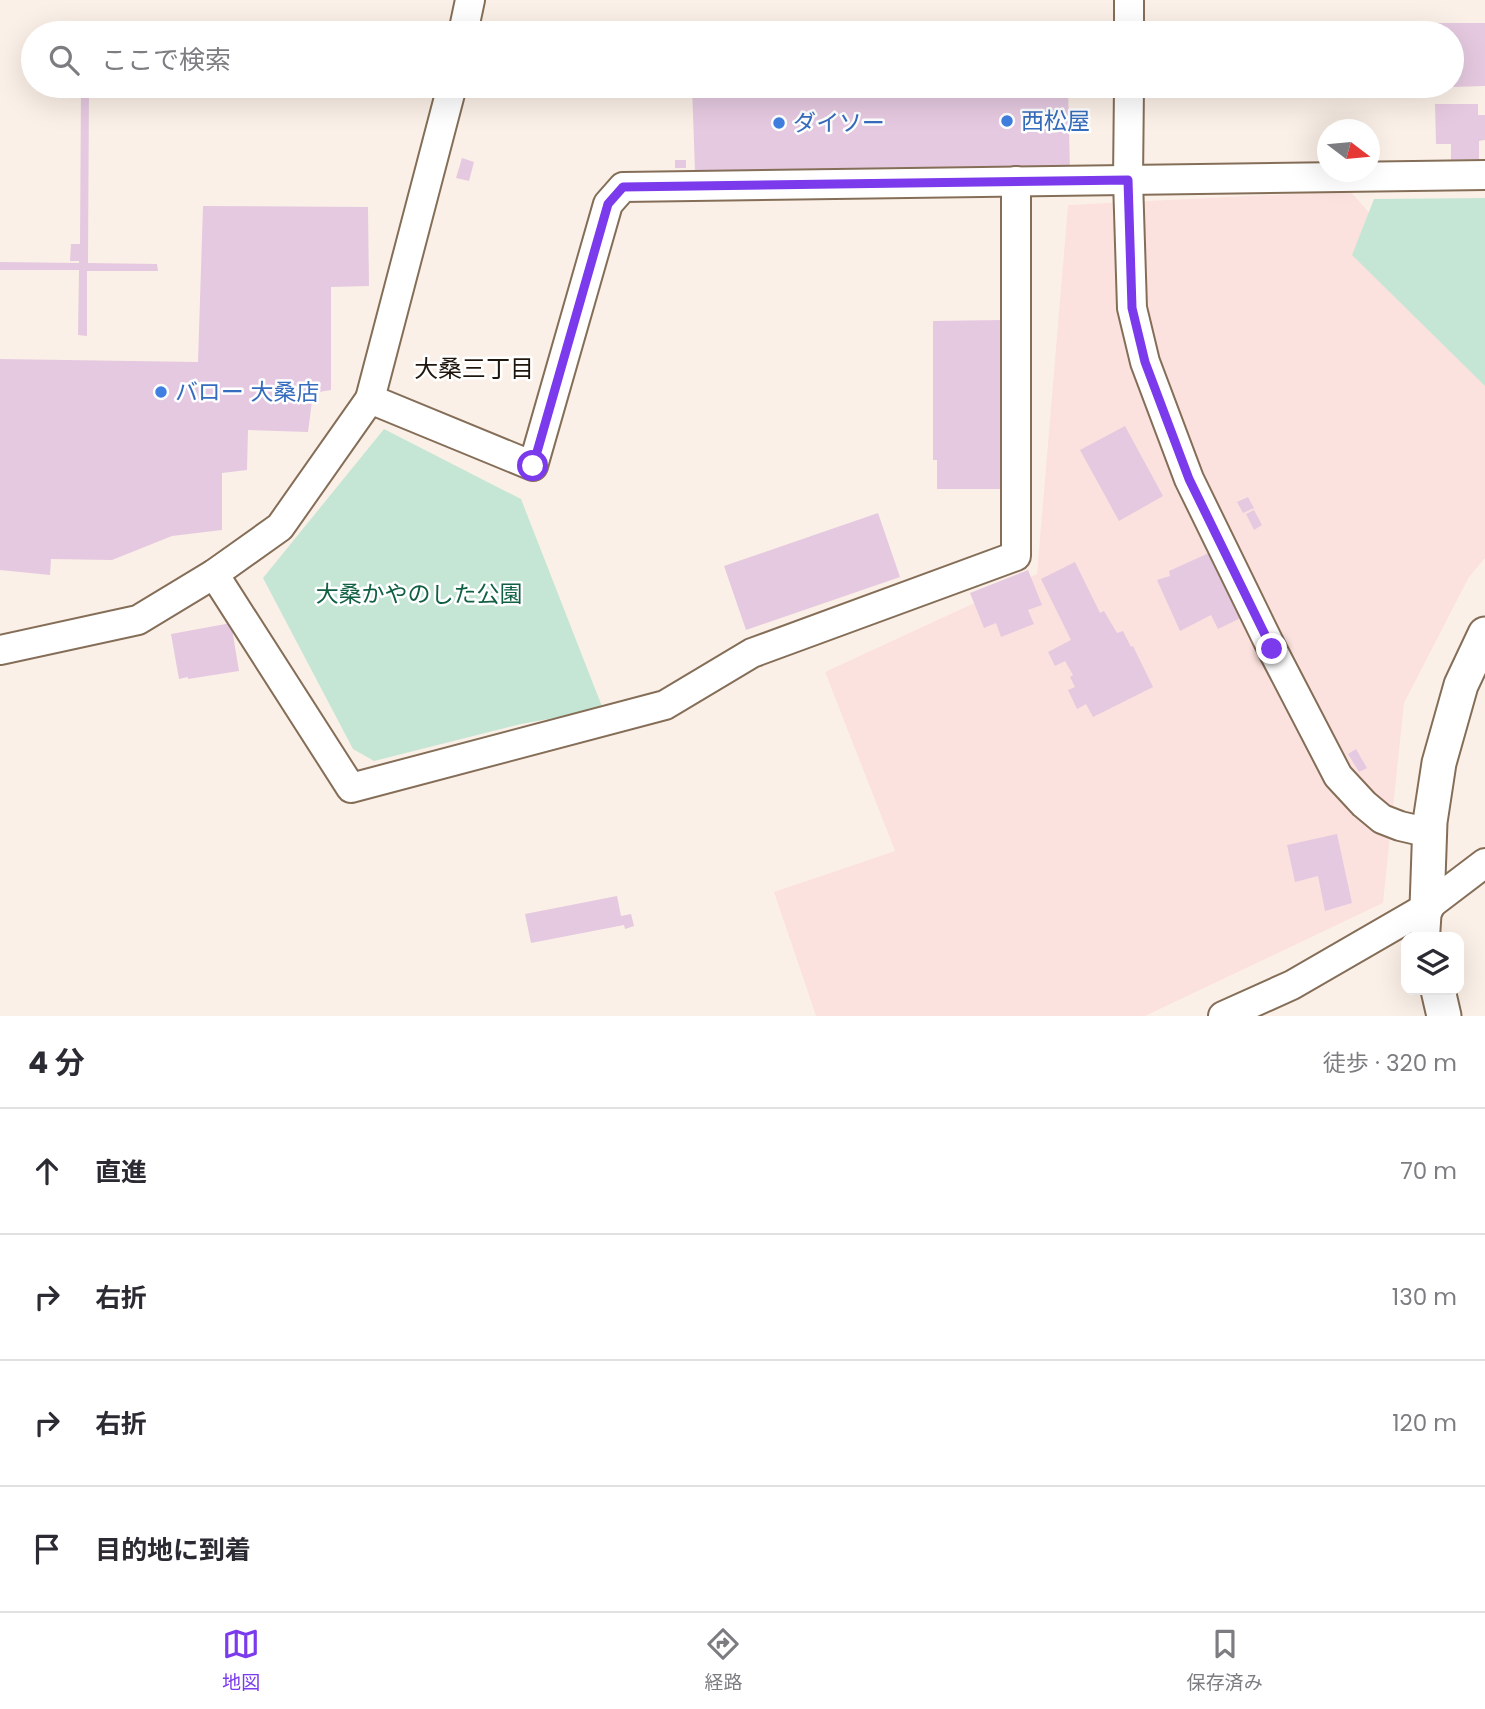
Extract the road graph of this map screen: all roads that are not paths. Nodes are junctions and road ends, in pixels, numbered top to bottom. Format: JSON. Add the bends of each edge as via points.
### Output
{"nodes":[{"id":1,"x":470,"y":0,"type":"edge"},
{"id":2,"x":1129,"y":0,"type":"edge"},
{"id":3,"x":466,"y":21,"type":"edge"},
{"id":4,"x":1129,"y":21,"type":"edge"},
{"id":5,"x":449,"y":98,"type":"edge"},
{"id":6,"x":1129,"y":98,"type":"edge"},
{"id":7,"x":1485,"y":175,"type":"edge"},
{"id":8,"x":1128,"y":180,"type":"junction"},
{"id":9,"x":1016,"y":181,"type":"junction"},
{"id":10,"x":370,"y":399,"type":"junction"},
{"id":11,"x":214,"y":574,"type":"junction"},
{"id":12,"x":1485,"y":634,"type":"edge"},
{"id":13,"x":0,"y":650,"type":"edge"},
{"id":14,"x":1430,"y":833,"type":"junction"},
{"id":15,"x":1485,"y":863,"type":"edge"},
{"id":16,"x":1426,"y":922,"type":"edge"},
{"id":17,"x":1439,"y":995,"type":"edge"},
{"id":18,"x":1223,"y":1016,"type":"edge"},
{"id":19,"x":1444,"y":1016,"type":"edge"}],
"edges":[{"from":1,"to":3,"type":"street"},
{"from":2,"to":4,"type":"street"},
{"from":5,"to":10,"type":"street"},
{"from":6,"to":8,"type":"street"},
{"from":7,"to":8,"type":"street"},
{"from":8,"to":9,"type":"street"},
{"from":8,"to":14,"type":"street","via":[[1132,308],[1145,362],[1189,479],[1338,776],[1382,819]]},
{"from":9,"to":10,"type":"street","via":[[623,187],[608,204],[533,466]]},
{"from":9,"to":11,"type":"street","via":[[1016,556],[752,653],[665,705],[351,788]]},
{"from":10,"to":11,"type":"street","via":[[279,527]]},
{"from":11,"to":13,"type":"street","via":[[138,620]]},
{"from":12,"to":14,"type":"street","via":[[1461,685],[1439,763]]},
{"from":14,"to":16,"type":"street"},
{"from":15,"to":16,"type":"street"},
{"from":16,"to":18,"type":"street"},
{"from":17,"to":19,"type":"street"}]}
